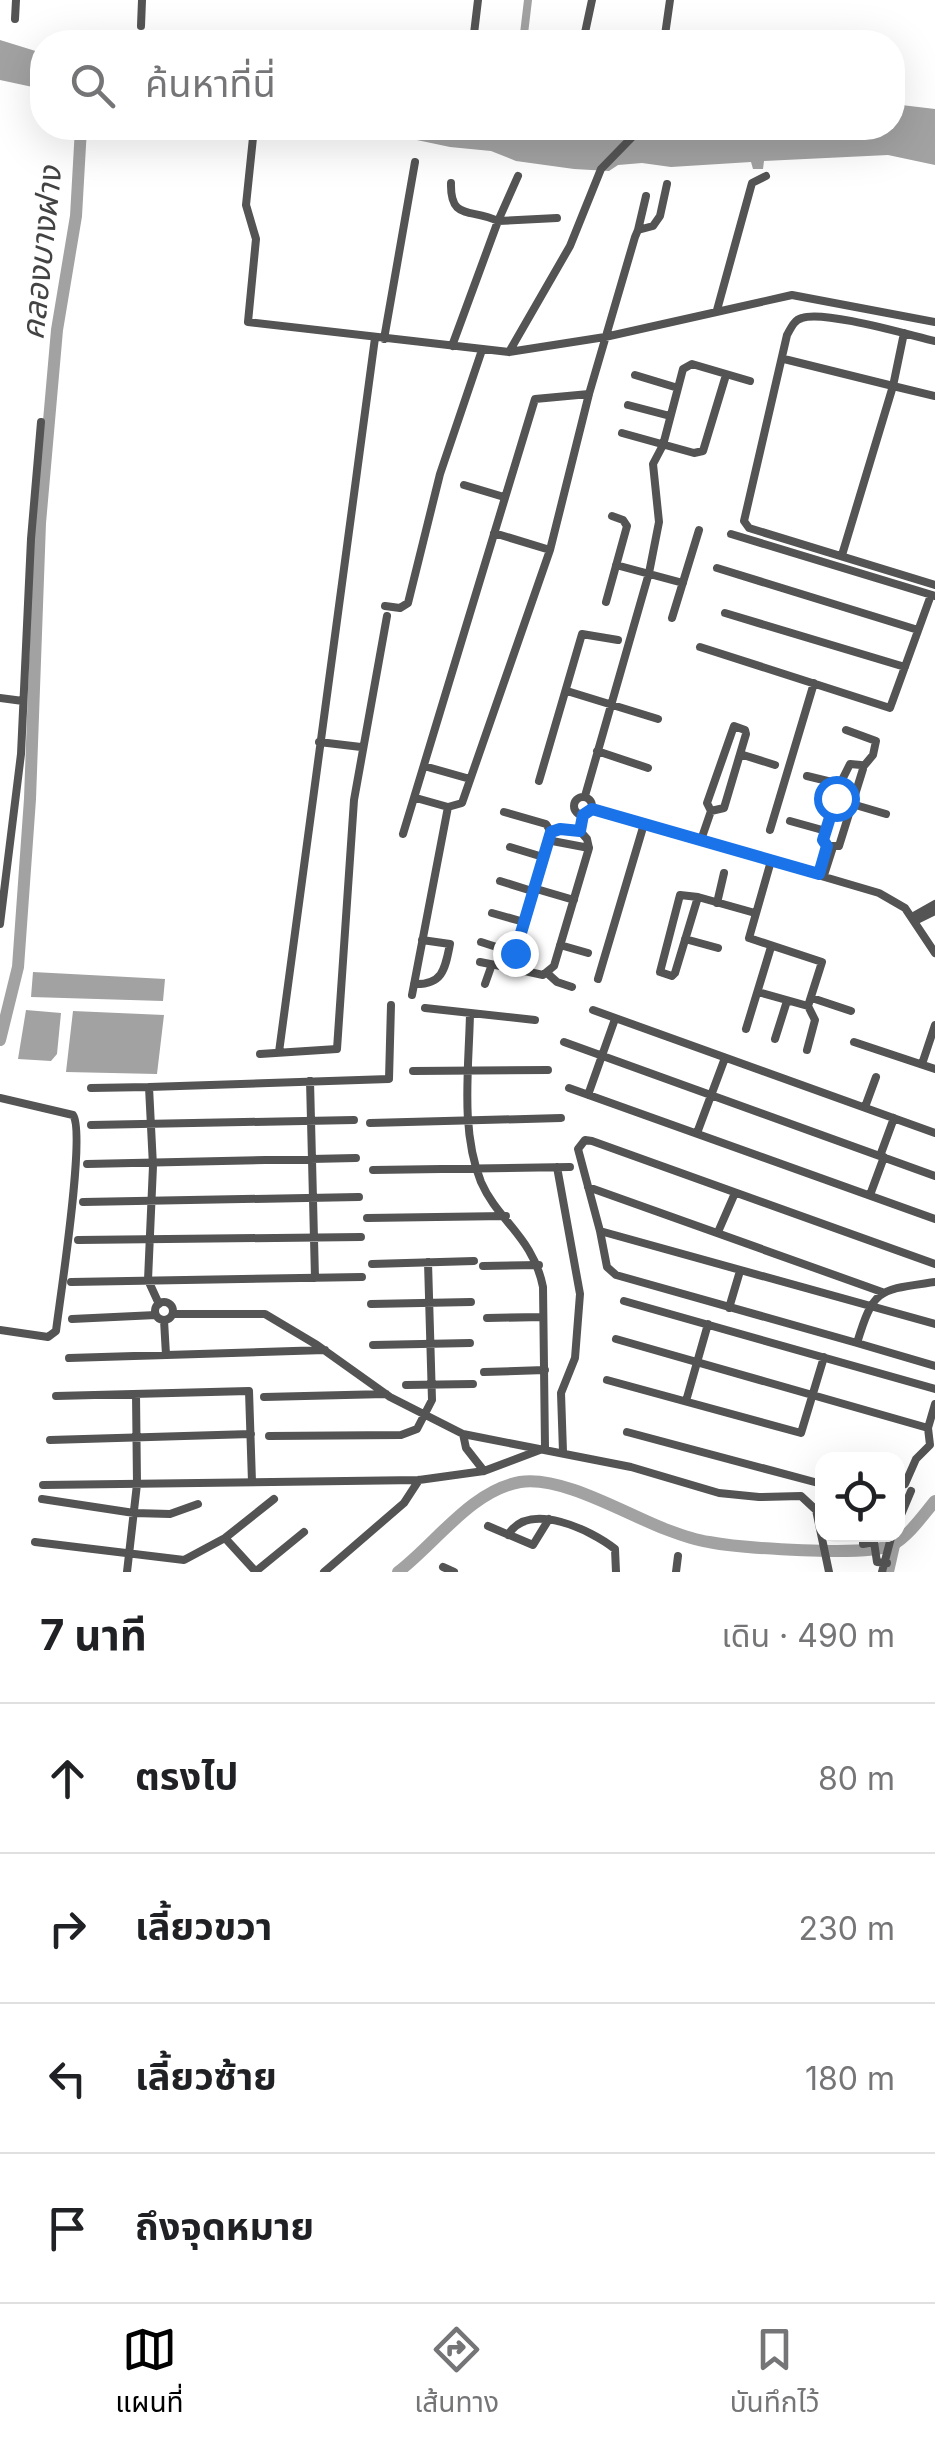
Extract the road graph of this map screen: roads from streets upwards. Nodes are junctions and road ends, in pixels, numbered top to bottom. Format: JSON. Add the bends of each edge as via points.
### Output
{"nodes":[{"id":1,"x":16,"y":0,"type":"edge"},
{"id":2,"x":142,"y":0,"type":"edge"},
{"id":3,"x":478,"y":0,"type":"edge"},
{"id":4,"x":592,"y":0,"type":"edge"},
{"id":5,"x":670,"y":0,"type":"edge"},
{"id":6,"x":15,"y":19,"type":"dead end"},
{"id":7,"x":141,"y":26,"type":"dead end"},
{"id":8,"x":474,"y":30,"type":"edge"},
{"id":9,"x":586,"y":30,"type":"edge"},
{"id":10,"x":666,"y":30,"type":"edge"},
{"id":11,"x":253,"y":140,"type":"edge"},
{"id":12,"x":629,"y":140,"type":"edge"},
{"id":13,"x":415,"y":162,"type":"dead end"},
{"id":14,"x":518,"y":176,"type":"dead end"},
{"id":15,"x":766,"y":176,"type":"dead end"},
{"id":16,"x":451,"y":183,"type":"dead end"},
{"id":17,"x":667,"y":184,"type":"dead end"},
{"id":18,"x":646,"y":196,"type":"dead end"},
{"id":19,"x":557,"y":218,"type":"dead end"},
{"id":20,"x":498,"y":221,"type":"junction"},
{"id":21,"x":638,"y":230,"type":"junction"},
{"id":22,"x":716,"y":310,"type":"junction"},
{"id":23,"x":906,"y":316,"type":"junction"},
{"id":24,"x":935,"y":322,"type":"edge"},
{"id":25,"x":903,"y":333,"type":"junction"},
{"id":26,"x":605,"y":337,"type":"junction"},
{"id":27,"x":380,"y":339,"type":"junction"},
{"id":28,"x":935,"y":341,"type":"edge"},
{"id":29,"x":452,"y":346,"type":"junction"},
{"id":30,"x":482,"y":350,"type":"junction"},
{"id":31,"x":508,"y":352,"type":"junction"},
{"id":32,"x":784,"y":358,"type":"junction"},
{"id":33,"x":726,"y":374,"type":"junction"},
{"id":34,"x":635,"y":375,"type":"dead end"},
{"id":35,"x":750,"y":381,"type":"dead end"},
{"id":36,"x":893,"y":386,"type":"junction"},
{"id":37,"x":678,"y":388,"type":"junction"},
{"id":38,"x":588,"y":394,"type":"junction"},
{"id":39,"x":935,"y":396,"type":"edge"},
{"id":40,"x":628,"y":405,"type":"dead end"},
{"id":41,"x":670,"y":416,"type":"junction"},
{"id":42,"x":41,"y":422,"type":"dead end"},
{"id":43,"x":622,"y":433,"type":"dead end"},
{"id":44,"x":663,"y":445,"type":"junction"},
{"id":45,"x":464,"y":485,"type":"dead end"},
{"id":46,"x":504,"y":496,"type":"junction"},
{"id":47,"x":612,"y":516,"type":"dead end"},
{"id":48,"x":699,"y":530,"type":"dead end"},
{"id":49,"x":494,"y":532,"type":"junction"},
{"id":50,"x":730,"y":534,"type":"dead end"},
{"id":51,"x":550,"y":550,"type":"junction"},
{"id":52,"x":842,"y":555,"type":"junction"},
{"id":53,"x":616,"y":565,"type":"junction"},
{"id":54,"x":718,"y":568,"type":"dead end"},
{"id":55,"x":649,"y":573,"type":"junction"},
{"id":56,"x":684,"y":584,"type":"junction"},
{"id":57,"x":935,"y":585,"type":"edge"},
{"id":58,"x":933,"y":596,"type":"edge"},
{"id":59,"x":606,"y":602,"type":"dead end"},
{"id":60,"x":726,"y":613,"type":"dead end"},
{"id":61,"x":672,"y":618,"type":"dead end"},
{"id":62,"x":918,"y":630,"type":"junction"},
{"id":63,"x":618,"y":640,"type":"dead end"},
{"id":64,"x":700,"y":647,"type":"dead end"},
{"id":65,"x":905,"y":667,"type":"junction"},
{"id":66,"x":814,"y":683,"type":"junction"},
{"id":67,"x":566,"y":691,"type":"junction"},
{"id":68,"x":0,"y":698,"type":"edge"},
{"id":69,"x":23,"y":701,"type":"junction"},
{"id":70,"x":611,"y":705,"type":"junction"},
{"id":71,"x":658,"y":719,"type":"dead end"},
{"id":72,"x":846,"y":730,"type":"dead end"},
{"id":73,"x":318,"y":742,"type":"junction"},
{"id":74,"x":362,"y":747,"type":"junction"},
{"id":75,"x":597,"y":751,"type":"junction"},
{"id":76,"x":740,"y":754,"type":"junction"},
{"id":77,"x":775,"y":765,"type":"dead end"},
{"id":78,"x":424,"y":766,"type":"junction"},
{"id":79,"x":863,"y":767,"type":"junction"},
{"id":80,"x":648,"y":768,"type":"dead end"},
{"id":81,"x":807,"y":776,"type":"dead end"},
{"id":82,"x":470,"y":779,"type":"junction"},
{"id":83,"x":540,"y":781,"type":"dead end"},
{"id":84,"x":840,"y":784,"type":"junction"},
{"id":85,"x":584,"y":796,"type":"junction"},
{"id":86,"x":416,"y":798,"type":"junction"},
{"id":87,"x":852,"y":804,"type":"junction"},
{"id":88,"x":448,"y":807,"type":"junction"},
{"id":89,"x":592,"y":809,"type":"junction"},
{"id":90,"x":711,"y":811,"type":"junction"},
{"id":91,"x":504,"y":812,"type":"dead end"},
{"id":92,"x":886,"y":814,"type":"dead end"},
{"id":93,"x":583,"y":815,"type":"junction"},
{"id":94,"x":0,"y":820,"type":"edge"},
{"id":95,"x":14,"y":821,"type":"junction"},
{"id":96,"x":790,"y":821,"type":"dead end"},
{"id":97,"x":644,"y":824,"type":"junction"},
{"id":98,"x":770,"y":830,"type":"dead end"},
{"id":99,"x":826,"y":830,"type":"junction"},
{"id":100,"x":580,"y":831,"type":"junction"},
{"id":101,"x":403,"y":834,"type":"dead end"},
{"id":102,"x":549,"y":836,"type":"junction"},
{"id":103,"x":701,"y":840,"type":"junction"},
{"id":104,"x":510,"y":846,"type":"dead end"},
{"id":105,"x":830,"y":847,"type":"junction"},
{"id":106,"x":589,"y":848,"type":"junction"},
{"id":107,"x":542,"y":857,"type":"junction"},
{"id":108,"x":771,"y":861,"type":"junction"},
{"id":109,"x":724,"y":873,"type":"dead end"},
{"id":110,"x":822,"y":874,"type":"junction"},
{"id":111,"x":500,"y":881,"type":"dead end"},
{"id":112,"x":533,"y":890,"type":"junction"},
{"id":113,"x":698,"y":898,"type":"junction"},
{"id":114,"x":574,"y":900,"type":"junction"},
{"id":115,"x":717,"y":902,"type":"junction"},
{"id":116,"x":935,"y":907,"type":"edge"},
{"id":117,"x":492,"y":913,"type":"dead end"},
{"id":118,"x":755,"y":913,"type":"junction"},
{"id":119,"x":913,"y":919,"type":"junction"},
{"id":120,"x":524,"y":922,"type":"junction"},
{"id":121,"x":0,"y":924,"type":"edge"},
{"id":122,"x":670,"y":928,"type":"junction"},
{"id":123,"x":686,"y":935,"type":"junction"},
{"id":124,"x":422,"y":940,"type":"junction"},
{"id":125,"x":481,"y":942,"type":"dead end"},
{"id":126,"x":560,"y":945,"type":"junction"},
{"id":127,"x":771,"y":947,"type":"junction"},
{"id":128,"x":718,"y":948,"type":"dead end"},
{"id":129,"x":515,"y":953,"type":"junction"},
{"id":130,"x":588,"y":954,"type":"dead end"},
{"id":131,"x":935,"y":954,"type":"edge"},
{"id":132,"x":480,"y":962,"type":"dead end"},
{"id":133,"x":491,"y":967,"type":"junction"},
{"id":134,"x":512,"y":968,"type":"junction"},
{"id":135,"x":547,"y":973,"type":"junction"},
{"id":136,"x":598,"y":979,"type":"dead end"},
{"id":137,"x":485,"y":984,"type":"dead end"},
{"id":138,"x":572,"y":987,"type":"dead end"},
{"id":139,"x":758,"y":992,"type":"junction"},
{"id":140,"x":788,"y":1001,"type":"junction"},
{"id":141,"x":810,"y":1002,"type":"junction"},
{"id":142,"x":391,"y":1005,"type":"dead end"},
{"id":143,"x":424,"y":1008,"type":"dead end"},
{"id":144,"x":593,"y":1010,"type":"dead end"},
{"id":145,"x":851,"y":1010,"type":"dead end"},
{"id":146,"x":470,"y":1013,"type":"junction"},
{"id":147,"x":615,"y":1019,"type":"junction"},
{"id":148,"x":535,"y":1020,"type":"dead end"},
{"id":149,"x":935,"y":1025,"type":"edge"},
{"id":150,"x":746,"y":1029,"type":"dead end"},
{"id":151,"x":776,"y":1039,"type":"dead end"},
{"id":152,"x":564,"y":1042,"type":"dead end"},
{"id":153,"x":854,"y":1042,"type":"dead end"},
{"id":154,"x":807,"y":1050,"type":"dead end"},
{"id":155,"x":279,"y":1052,"type":"junction"},
{"id":156,"x":260,"y":1054,"type":"dead end"},
{"id":157,"x":602,"y":1058,"type":"junction"},
{"id":158,"x":725,"y":1058,"type":"junction"},
{"id":159,"x":922,"y":1064,"type":"junction"},
{"id":160,"x":935,"y":1069,"type":"edge"},
{"id":161,"x":413,"y":1070,"type":"dead end"},
{"id":162,"x":469,"y":1070,"type":"junction"},
{"id":163,"x":548,"y":1070,"type":"dead end"},
{"id":164,"x":876,"y":1076,"type":"dead end"},
{"id":165,"x":310,"y":1082,"type":"junction"},
{"id":166,"x":149,"y":1087,"type":"junction"},
{"id":167,"x":91,"y":1088,"type":"dead end"},
{"id":168,"x":569,"y":1088,"type":"dead end"},
{"id":169,"x":588,"y":1095,"type":"junction"},
{"id":170,"x":711,"y":1095,"type":"junction"},
{"id":171,"x":0,"y":1098,"type":"edge"},
{"id":172,"x":865,"y":1108,"type":"junction"},
{"id":173,"x":561,"y":1118,"type":"dead end"},
{"id":174,"x":894,"y":1118,"type":"junction"},
{"id":175,"x":354,"y":1120,"type":"dead end"},
{"id":176,"x":311,"y":1121,"type":"junction"},
{"id":177,"x":468,"y":1121,"type":"junction"},
{"id":178,"x":370,"y":1123,"type":"dead end"},
{"id":179,"x":151,"y":1124,"type":"junction"},
{"id":180,"x":91,"y":1125,"type":"dead end"},
{"id":181,"x":935,"y":1133,"type":"edge"},
{"id":182,"x":696,"y":1134,"type":"junction"},
{"id":183,"x":882,"y":1156,"type":"junction"},
{"id":184,"x":356,"y":1158,"type":"dead end"},
{"id":185,"x":312,"y":1159,"type":"junction"},
{"id":186,"x":153,"y":1162,"type":"junction"},
{"id":187,"x":88,"y":1164,"type":"dead end"},
{"id":188,"x":477,"y":1168,"type":"junction"},
{"id":189,"x":558,"y":1168,"type":"junction"},
{"id":190,"x":570,"y":1168,"type":"dead end"},
{"id":191,"x":373,"y":1170,"type":"dead end"},
{"id":192,"x":935,"y":1176,"type":"edge"},
{"id":193,"x":588,"y":1186,"type":"junction"},
{"id":194,"x":736,"y":1193,"type":"junction"},
{"id":195,"x":870,"y":1195,"type":"junction"},
{"id":196,"x":360,"y":1197,"type":"dead end"},
{"id":197,"x":312,"y":1198,"type":"junction"},
{"id":198,"x":152,"y":1201,"type":"junction"},
{"id":199,"x":83,"y":1202,"type":"dead end"},
{"id":200,"x":506,"y":1216,"type":"junction"},
{"id":201,"x":367,"y":1218,"type":"dead end"},
{"id":202,"x":935,"y":1219,"type":"edge"},
{"id":203,"x":600,"y":1231,"type":"junction"},
{"id":204,"x":718,"y":1232,"type":"junction"},
{"id":205,"x":361,"y":1237,"type":"dead end"},
{"id":206,"x":150,"y":1239,"type":"junction"},
{"id":207,"x":313,"y":1239,"type":"junction"},
{"id":208,"x":78,"y":1240,"type":"dead end"},
{"id":209,"x":428,"y":1262,"type":"junction"},
{"id":210,"x":372,"y":1264,"type":"dead end"},
{"id":211,"x":935,"y":1264,"type":"edge"},
{"id":212,"x":539,"y":1265,"type":"junction"},
{"id":213,"x":740,"y":1271,"type":"junction"},
{"id":214,"x":362,"y":1277,"type":"dead end"},
{"id":215,"x":315,"y":1278,"type":"junction"},
{"id":216,"x":148,"y":1280,"type":"junction"},
{"id":217,"x":72,"y":1282,"type":"dead end"},
{"id":218,"x":935,"y":1282,"type":"edge"},
{"id":219,"x":882,"y":1292,"type":"junction"},
{"id":220,"x":624,"y":1301,"type":"dead end"},
{"id":221,"x":471,"y":1302,"type":"dead end"},
{"id":222,"x":430,"y":1303,"type":"junction"},
{"id":223,"x":159,"y":1304,"type":"junction"},
{"id":224,"x":371,"y":1304,"type":"dead end"},
{"id":225,"x":868,"y":1306,"type":"junction"},
{"id":226,"x":729,"y":1308,"type":"junction"},
{"id":227,"x":173,"y":1314,"type":"junction"},
{"id":228,"x":543,"y":1317,"type":"junction"},
{"id":229,"x":160,"y":1318,"type":"junction"},
{"id":230,"x":486,"y":1318,"type":"dead end"},
{"id":231,"x":72,"y":1319,"type":"dead end"},
{"id":232,"x":708,"y":1324,"type":"junction"},
{"id":233,"x":935,"y":1324,"type":"edge"},
{"id":234,"x":0,"y":1330,"type":"edge"},
{"id":235,"x":616,"y":1339,"type":"dead end"},
{"id":236,"x":470,"y":1343,"type":"dead end"},
{"id":237,"x":857,"y":1343,"type":"junction"},
{"id":238,"x":431,"y":1344,"type":"junction"},
{"id":239,"x":373,"y":1345,"type":"dead end"},
{"id":240,"x":325,"y":1350,"type":"junction"},
{"id":241,"x":166,"y":1355,"type":"junction"},
{"id":242,"x":824,"y":1357,"type":"junction"},
{"id":243,"x":68,"y":1358,"type":"dead end"},
{"id":244,"x":697,"y":1363,"type":"junction"},
{"id":245,"x":935,"y":1366,"type":"edge"},
{"id":246,"x":545,"y":1370,"type":"junction"},
{"id":247,"x":484,"y":1372,"type":"dead end"},
{"id":248,"x":608,"y":1380,"type":"dead end"},
{"id":249,"x":432,"y":1384,"type":"junction"},
{"id":250,"x":473,"y":1384,"type":"dead end"},
{"id":251,"x":406,"y":1385,"type":"dead end"},
{"id":252,"x":935,"y":1388,"type":"edge"},
{"id":253,"x":543,"y":1392,"type":"junction"},
{"id":254,"x":561,"y":1393,"type":"junction"},
{"id":255,"x":136,"y":1394,"type":"junction"},
{"id":256,"x":386,"y":1394,"type":"junction"},
{"id":257,"x":56,"y":1396,"type":"dead end"},
{"id":258,"x":813,"y":1396,"type":"junction"},
{"id":259,"x":264,"y":1397,"type":"dead end"},
{"id":260,"x":686,"y":1401,"type":"junction"},
{"id":261,"x":935,"y":1404,"type":"edge"},
{"id":262,"x":424,"y":1416,"type":"junction"},
{"id":263,"x":928,"y":1428,"type":"junction"},
{"id":264,"x":627,"y":1432,"type":"dead end"},
{"id":265,"x":251,"y":1434,"type":"junction"},
{"id":266,"x":463,"y":1434,"type":"junction"},
{"id":267,"x":269,"y":1436,"type":"dead end"},
{"id":268,"x":136,"y":1438,"type":"junction"},
{"id":269,"x":50,"y":1440,"type":"dead end"},
{"id":270,"x":932,"y":1446,"type":"edge"},
{"id":271,"x":545,"y":1448,"type":"junction"},
{"id":272,"x":563,"y":1452,"type":"junction"},
{"id":273,"x":484,"y":1471,"type":"junction"},
{"id":274,"x":419,"y":1480,"type":"junction"},
{"id":275,"x":252,"y":1482,"type":"junction"},
{"id":276,"x":815,"y":1482,"type":"edge"},
{"id":277,"x":137,"y":1484,"type":"junction"},
{"id":278,"x":43,"y":1485,"type":"dead end"},
{"id":279,"x":905,"y":1498,"type":"edge"},
{"id":280,"x":42,"y":1499,"type":"dead end"},
{"id":281,"x":274,"y":1499,"type":"dead end"},
{"id":282,"x":198,"y":1504,"type":"dead end"},
{"id":283,"x":134,"y":1513,"type":"junction"},
{"id":284,"x":548,"y":1519,"type":"junction"},
{"id":285,"x":488,"y":1526,"type":"dead end"},
{"id":286,"x":304,"y":1532,"type":"dead end"},
{"id":287,"x":508,"y":1535,"type":"junction"},
{"id":288,"x":226,"y":1538,"type":"junction"},
{"id":289,"x":35,"y":1542,"type":"dead end"},
{"id":290,"x":862,"y":1542,"type":"edge"},
{"id":291,"x":129,"y":1555,"type":"junction"},
{"id":292,"x":678,"y":1556,"type":"dead end"},
{"id":293,"x":886,"y":1563,"type":"edge"},
{"id":294,"x":443,"y":1567,"type":"dead end"},
{"id":295,"x":127,"y":1572,"type":"edge"},
{"id":296,"x":256,"y":1572,"type":"edge"},
{"id":297,"x":324,"y":1572,"type":"edge"},
{"id":298,"x":454,"y":1572,"type":"edge"},
{"id":299,"x":616,"y":1572,"type":"edge"},
{"id":300,"x":676,"y":1572,"type":"edge"},
{"id":301,"x":830,"y":1572,"type":"edge"}],
"edges":[{"from":1,"to":6,"type":"street"},
{"from":2,"to":7,"type":"street"},
{"from":3,"to":8,"type":"street"},
{"from":4,"to":9,"type":"street"},
{"from":5,"to":10,"type":"street"},
{"from":11,"to":27,"type":"street","via":[[246,205],[256,240],[248,322]]},
{"from":12,"to":31,"type":"street","via":[[601,169],[570,246]]},
{"from":13,"to":27,"type":"street"},
{"from":14,"to":20,"type":"street"},
{"from":15,"to":22,"type":"street","via":[[752,184]]},
{"from":16,"to":20,"type":"street","via":[[455,207]]},
{"from":17,"to":21,"type":"street","via":[[660,216]]},
{"from":18,"to":21,"type":"street"},
{"from":19,"to":20,"type":"street"},
{"from":20,"to":29,"type":"street"},
{"from":21,"to":26,"type":"street"},
{"from":22,"to":23,"type":"street","via":[[802,294]]},
{"from":22,"to":26,"type":"street"},
{"from":23,"to":24,"type":"street"},
{"from":23,"to":25,"type":"street"},
{"from":25,"to":28,"type":"street"},
{"from":25,"to":32,"type":"street","via":[[806,316],[787,335]]},
{"from":25,"to":36,"type":"street"},
{"from":26,"to":31,"type":"street"},
{"from":26,"to":38,"type":"street"},
{"from":27,"to":29,"type":"street"},
{"from":27,"to":73,"type":"street"},
{"from":29,"to":30,"type":"street"},
{"from":30,"to":31,"type":"street"},
{"from":30,"to":74,"type":"street","via":[[440,474],[408,603],[386,611]]},
{"from":32,"to":36,"type":"street"},
{"from":32,"to":52,"type":"street","via":[[744,521]]},
{"from":33,"to":35,"type":"street"},
{"from":33,"to":37,"type":"street","via":[[687,365]]},
{"from":33,"to":44,"type":"street","via":[[704,451]]},
{"from":34,"to":37,"type":"street"},
{"from":36,"to":39,"type":"street"},
{"from":36,"to":52,"type":"street"},
{"from":37,"to":41,"type":"street"},
{"from":38,"to":46,"type":"street","via":[[535,399]]},
{"from":38,"to":51,"type":"street"},
{"from":40,"to":41,"type":"street"},
{"from":41,"to":44,"type":"street"},
{"from":42,"to":69,"type":"street"},
{"from":43,"to":44,"type":"street"},
{"from":44,"to":55,"type":"street","via":[[654,464],[659,522]]},
{"from":45,"to":46,"type":"street"},
{"from":46,"to":49,"type":"street"},
{"from":47,"to":53,"type":"street","via":[[627,526]]},
{"from":48,"to":56,"type":"street"},
{"from":49,"to":51,"type":"street"},
{"from":49,"to":78,"type":"street"},
{"from":50,"to":58,"type":"street"},
{"from":51,"to":82,"type":"street"},
{"from":52,"to":57,"type":"street"},
{"from":53,"to":55,"type":"street"},
{"from":53,"to":59,"type":"street"},
{"from":54,"to":62,"type":"street"},
{"from":55,"to":56,"type":"street"},
{"from":55,"to":70,"type":"street"},
{"from":56,"to":61,"type":"street"},
{"from":58,"to":62,"type":"street"},
{"from":60,"to":65,"type":"street"},
{"from":62,"to":65,"type":"street"},
{"from":63,"to":67,"type":"street","via":[[582,634]]},
{"from":64,"to":66,"type":"street"},
{"from":65,"to":66,"type":"street","via":[[890,708]]},
{"from":66,"to":98,"type":"street"},
{"from":67,"to":70,"type":"street"},
{"from":67,"to":83,"type":"street"},
{"from":68,"to":69,"type":"street"},
{"from":69,"to":95,"type":"street"},
{"from":70,"to":71,"type":"street"},
{"from":70,"to":75,"type":"street"},
{"from":72,"to":79,"type":"street","via":[[876,741]]},
{"from":73,"to":74,"type":"street"},
{"from":73,"to":155,"type":"street"},
{"from":74,"to":155,"type":"street","via":[[337,1050]]},
{"from":75,"to":80,"type":"street"},
{"from":75,"to":85,"type":"street"},
{"from":76,"to":77,"type":"street"},
{"from":76,"to":90,"type":"street","via":[[724,808]]},
{"from":76,"to":90,"type":"street","via":[[746,731],[732,726],[707,803]]},
{"from":78,"to":82,"type":"street"},
{"from":78,"to":86,"type":"street"},
{"from":79,"to":84,"type":"street","via":[[847,764]]},
{"from":79,"to":87,"type":"street"},
{"from":81,"to":84,"type":"street"},
{"from":82,"to":88,"type":"street","via":[[462,803]]},
{"from":84,"to":99,"type":"street"},
{"from":85,"to":89,"type":"street"},
{"from":85,"to":93,"type":"street","via":[[574,806]]},
{"from":86,"to":88,"type":"street"},
{"from":86,"to":101,"type":"street"},
{"from":87,"to":92,"type":"street"},
{"from":87,"to":105,"type":"street","via":[[839,846]]},
{"from":88,"to":124,"type":"street"},
{"from":89,"to":93,"type":"street"},
{"from":89,"to":97,"type":"street"},
{"from":90,"to":103,"type":"street"},
{"from":91,"to":102,"type":"street","via":[[546,824]]},
{"from":93,"to":100,"type":"street"},
{"from":94,"to":95,"type":"street"},
{"from":95,"to":121,"type":"street"},
{"from":96,"to":99,"type":"street"},
{"from":97,"to":103,"type":"street"},
{"from":97,"to":136,"type":"street"},
{"from":99,"to":105,"type":"street","via":[[823,842]]},
{"from":100,"to":102,"type":"street"},
{"from":100,"to":106,"type":"street"},
{"from":102,"to":106,"type":"street"},
{"from":102,"to":107,"type":"street"},
{"from":103,"to":108,"type":"street"},
{"from":104,"to":107,"type":"street"},
{"from":105,"to":110,"type":"street"},
{"from":106,"to":114,"type":"street"},
{"from":107,"to":112,"type":"street"},
{"from":108,"to":110,"type":"street"},
{"from":108,"to":118,"type":"street"},
{"from":109,"to":115,"type":"street"},
{"from":110,"to":119,"type":"street","via":[[891,898]]},
{"from":111,"to":112,"type":"street"},
{"from":112,"to":114,"type":"street"},
{"from":112,"to":120,"type":"street"},
{"from":113,"to":115,"type":"street"},
{"from":113,"to":122,"type":"street","via":[[680,894]]},
{"from":113,"to":123,"type":"street"},
{"from":114,"to":126,"type":"street"},
{"from":115,"to":118,"type":"street"},
{"from":116,"to":119,"type":"street"},
{"from":117,"to":120,"type":"street"},
{"from":118,"to":127,"type":"street","via":[[749,938]]},
{"from":119,"to":131,"type":"street"},
{"from":120,"to":129,"type":"street"},
{"from":122,"to":123,"type":"street"},
{"from":122,"to":123,"type":"street","via":[[660,972],[675,973]]},
{"from":123,"to":128,"type":"street"},
{"from":124,"to":124,"type":"street","via":[[413,989],[444,974],[450,944]]},
{"from":125,"to":129,"type":"street"},
{"from":126,"to":130,"type":"street"},
{"from":126,"to":135,"type":"street"},
{"from":127,"to":139,"type":"street"},
{"from":127,"to":141,"type":"street","via":[[820,960]]},
{"from":129,"to":134,"type":"street"},
{"from":132,"to":133,"type":"street"},
{"from":133,"to":134,"type":"street"},
{"from":133,"to":137,"type":"street"},
{"from":134,"to":135,"type":"street"},
{"from":135,"to":138,"type":"street"},
{"from":139,"to":140,"type":"street"},
{"from":139,"to":150,"type":"street"},
{"from":140,"to":141,"type":"street"},
{"from":140,"to":151,"type":"street"},
{"from":141,"to":145,"type":"street"},
{"from":141,"to":154,"type":"street","via":[[815,1020]]},
{"from":142,"to":165,"type":"street","via":[[388,1079]]},
{"from":143,"to":146,"type":"street"},
{"from":144,"to":147,"type":"street"},
{"from":146,"to":148,"type":"street"},
{"from":146,"to":162,"type":"street"},
{"from":147,"to":157,"type":"street"},
{"from":147,"to":158,"type":"street"},
{"from":149,"to":159,"type":"street"},
{"from":152,"to":157,"type":"street"},
{"from":153,"to":159,"type":"street"},
{"from":155,"to":156,"type":"street"},
{"from":157,"to":169,"type":"street"},
{"from":157,"to":170,"type":"street"},
{"from":158,"to":170,"type":"street"},
{"from":158,"to":172,"type":"street"},
{"from":159,"to":160,"type":"street"},
{"from":161,"to":162,"type":"street"},
{"from":162,"to":163,"type":"street"},
{"from":162,"to":177,"type":"street"},
{"from":164,"to":172,"type":"street"},
{"from":165,"to":166,"type":"street"},
{"from":165,"to":176,"type":"street"},
{"from":166,"to":167,"type":"street"},
{"from":166,"to":179,"type":"street"},
{"from":168,"to":169,"type":"street"},
{"from":169,"to":182,"type":"street"},
{"from":170,"to":182,"type":"street"},
{"from":170,"to":183,"type":"street"},
{"from":171,"to":234,"type":"street","via":[[73,1115],[78,1122],[56,1331],[48,1337]]},
{"from":172,"to":174,"type":"street"},
{"from":173,"to":177,"type":"street"},
{"from":174,"to":181,"type":"street"},
{"from":174,"to":183,"type":"street"},
{"from":175,"to":176,"type":"street"},
{"from":176,"to":179,"type":"street"},
{"from":176,"to":185,"type":"street"},
{"from":177,"to":178,"type":"street"},
{"from":177,"to":188,"type":"street"},
{"from":179,"to":180,"type":"street"},
{"from":179,"to":186,"type":"street"},
{"from":182,"to":195,"type":"street"},
{"from":183,"to":192,"type":"street"},
{"from":183,"to":195,"type":"street"},
{"from":184,"to":185,"type":"street"},
{"from":185,"to":186,"type":"street"},
{"from":185,"to":197,"type":"street"},
{"from":186,"to":187,"type":"street"},
{"from":186,"to":198,"type":"street"},
{"from":188,"to":189,"type":"street"},
{"from":188,"to":191,"type":"street"},
{"from":188,"to":200,"type":"street","via":[[482,1186]]},
{"from":189,"to":190,"type":"street"},
{"from":189,"to":254,"type":"street","via":[[580,1294],[575,1358]]},
{"from":193,"to":194,"type":"street","via":[[578,1149],[585,1140]]},
{"from":193,"to":203,"type":"street"},
{"from":193,"to":204,"type":"street"},
{"from":194,"to":204,"type":"street"},
{"from":194,"to":211,"type":"street"},
{"from":195,"to":202,"type":"street"},
{"from":196,"to":197,"type":"street"},
{"from":197,"to":198,"type":"street"},
{"from":197,"to":207,"type":"street"},
{"from":198,"to":199,"type":"street"},
{"from":198,"to":206,"type":"street"},
{"from":200,"to":201,"type":"street"},
{"from":200,"to":212,"type":"street"},
{"from":203,"to":213,"type":"street"},
{"from":203,"to":226,"type":"street","via":[[607,1268],[616,1276]]},
{"from":204,"to":219,"type":"street"},
{"from":205,"to":207,"type":"street"},
{"from":206,"to":207,"type":"street"},
{"from":206,"to":208,"type":"street"},
{"from":206,"to":216,"type":"street"},
{"from":207,"to":215,"type":"street"},
{"from":209,"to":210,"type":"street"},
{"from":209,"to":212,"type":"street"},
{"from":209,"to":222,"type":"street"},
{"from":212,"to":228,"type":"street"},
{"from":213,"to":225,"type":"street"},
{"from":213,"to":226,"type":"street"},
{"from":214,"to":215,"type":"street"},
{"from":215,"to":216,"type":"street"},
{"from":216,"to":217,"type":"street"},
{"from":216,"to":223,"type":"street"},
{"from":218,"to":219,"type":"street"},
{"from":219,"to":225,"type":"street"},
{"from":220,"to":232,"type":"street"},
{"from":221,"to":222,"type":"street"},
{"from":222,"to":224,"type":"street"},
{"from":222,"to":238,"type":"street"},
{"from":223,"to":227,"type":"street","via":[[168,1303]]},
{"from":223,"to":229,"type":"street"},
{"from":225,"to":233,"type":"street"},
{"from":225,"to":237,"type":"street"},
{"from":226,"to":237,"type":"street"},
{"from":227,"to":229,"type":"street"},
{"from":227,"to":240,"type":"street","via":[[265,1314]]},
{"from":228,"to":230,"type":"street"},
{"from":228,"to":246,"type":"street"},
{"from":229,"to":231,"type":"street"},
{"from":229,"to":241,"type":"street"},
{"from":232,"to":242,"type":"street"},
{"from":232,"to":244,"type":"street"},
{"from":235,"to":244,"type":"street"},
{"from":236,"to":238,"type":"street"},
{"from":237,"to":245,"type":"street"},
{"from":238,"to":239,"type":"street"},
{"from":238,"to":249,"type":"street"},
{"from":240,"to":241,"type":"street"},
{"from":240,"to":256,"type":"street"},
{"from":241,"to":243,"type":"street"},
{"from":242,"to":252,"type":"street"},
{"from":242,"to":258,"type":"street"},
{"from":244,"to":258,"type":"street"},
{"from":244,"to":260,"type":"street"},
{"from":246,"to":247,"type":"street"},
{"from":246,"to":253,"type":"street"},
{"from":248,"to":260,"type":"street"},
{"from":249,"to":250,"type":"street"},
{"from":249,"to":251,"type":"street"},
{"from":249,"to":262,"type":"street"},
{"from":253,"to":254,"type":"street"},
{"from":253,"to":271,"type":"street"},
{"from":254,"to":272,"type":"street"},
{"from":255,"to":257,"type":"street"},
{"from":255,"to":265,"type":"street","via":[[248,1391]]},
{"from":255,"to":268,"type":"street"},
{"from":256,"to":259,"type":"street"},
{"from":256,"to":262,"type":"street"},
{"from":258,"to":260,"type":"street","via":[[800,1433]]},
{"from":258,"to":263,"type":"street"},
{"from":261,"to":263,"type":"street"},
{"from":262,"to":266,"type":"street"},
{"from":262,"to":267,"type":"street","via":[[418,1429],[401,1435]]},
{"from":263,"to":270,"type":"street"},
{"from":264,"to":276,"type":"street"},
{"from":265,"to":268,"type":"street"},
{"from":265,"to":275,"type":"street"},
{"from":266,"to":271,"type":"street"},
{"from":266,"to":273,"type":"street"},
{"from":268,"to":269,"type":"street"},
{"from":268,"to":277,"type":"street"},
{"from":270,"to":279,"type":"street","via":[[916,1459]]},
{"from":271,"to":272,"type":"street"},
{"from":271,"to":273,"type":"street"},
{"from":272,"to":301,"type":"street","via":[[719,1493],[801,1496],[816,1510]]},
{"from":273,"to":274,"type":"street"},
{"from":274,"to":275,"type":"street"},
{"from":274,"to":297,"type":"street","via":[[404,1503]]},
{"from":275,"to":277,"type":"street"},
{"from":277,"to":278,"type":"street"},
{"from":277,"to":283,"type":"street"},
{"from":280,"to":283,"type":"street"},
{"from":281,"to":288,"type":"street"},
{"from":282,"to":283,"type":"street","via":[[170,1514]]},
{"from":283,"to":291,"type":"street"},
{"from":284,"to":287,"type":"street","via":[[516,1524]]},
{"from":284,"to":287,"type":"street","via":[[536,1544]]},
{"from":284,"to":299,"type":"street","via":[[610,1544],[618,1553]]},
{"from":285,"to":287,"type":"street"},
{"from":286,"to":296,"type":"street"},
{"from":288,"to":291,"type":"street","via":[[184,1560]]},
{"from":288,"to":296,"type":"street"},
{"from":289,"to":291,"type":"street"},
{"from":290,"to":293,"type":"street","via":[[875,1548],[876,1562]]},
{"from":291,"to":295,"type":"street"},
{"from":292,"to":300,"type":"street"},
{"from":294,"to":298,"type":"street"}]}
